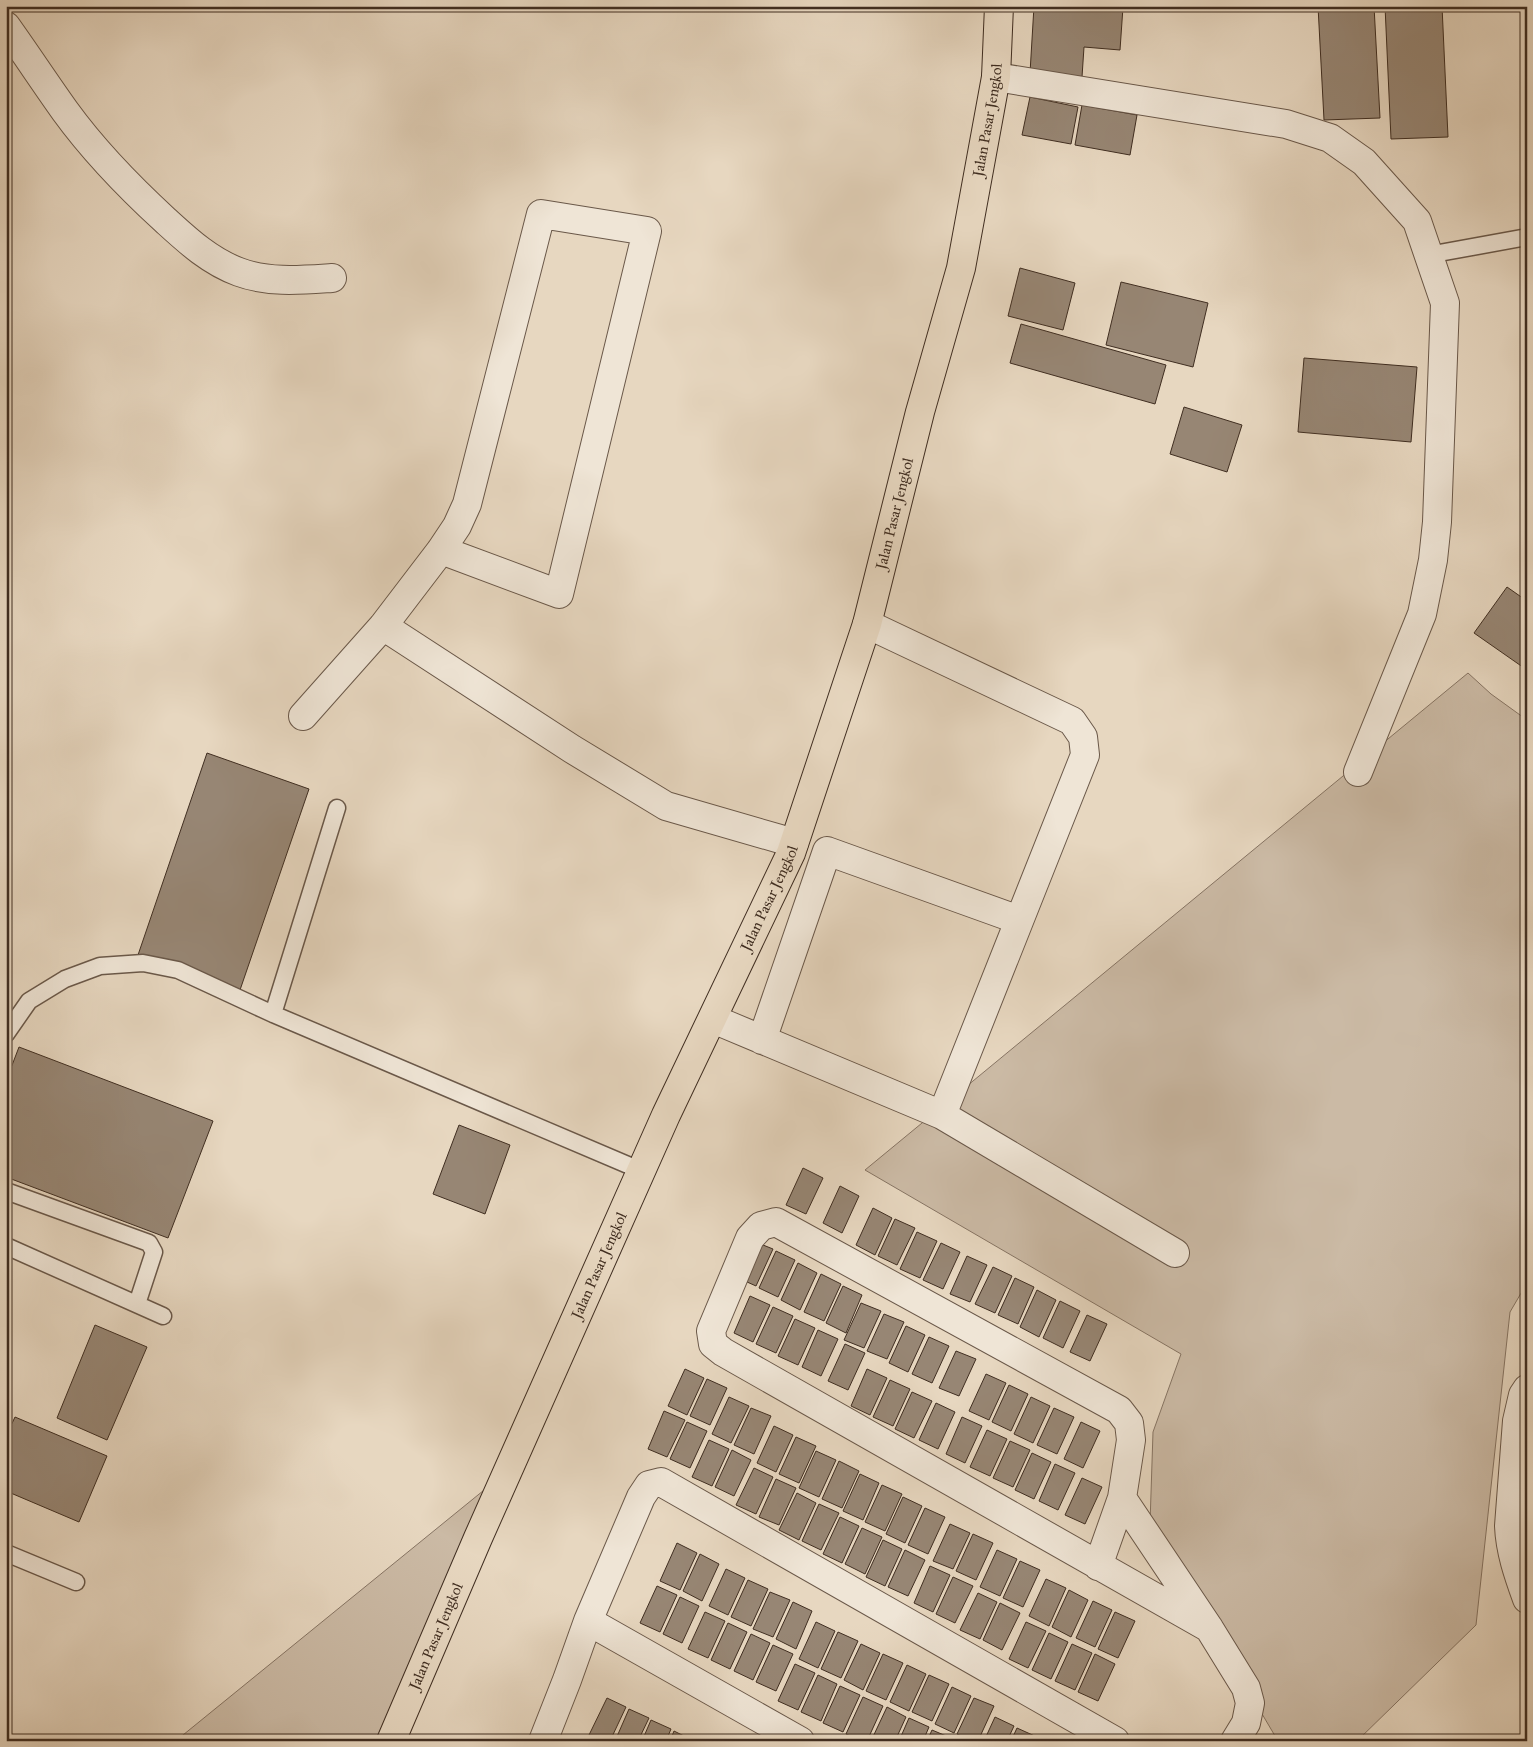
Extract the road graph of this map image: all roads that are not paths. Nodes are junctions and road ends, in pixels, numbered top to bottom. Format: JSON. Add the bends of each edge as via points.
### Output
{"nodes":[{"id":1,"x":12,"y":6,"type":"edge"},
{"id":2,"x":999,"y":6,"type":"edge"},
{"id":3,"x":6,"y":14,"type":"edge"},
{"id":4,"x":6,"y":26,"type":"edge"},
{"id":5,"x":996,"y":77,"type":"junction"},
{"id":6,"x":1527,"y":237,"type":"edge"},
{"id":7,"x":1428,"y":255,"type":"junction"},
{"id":8,"x":332,"y":278,"type":"dead end"},
{"id":9,"x":441,"y":550,"type":"junction"},
{"id":10,"x":867,"y":624,"type":"junction"},
{"id":11,"x":383,"y":626,"type":"junction"},
{"id":12,"x":303,"y":716,"type":"dead end"},
{"id":13,"x":1358,"y":772,"type":"dead end"},
{"id":14,"x":337,"y":808,"type":"dead end"},
{"id":15,"x":794,"y":844,"type":"junction"},
{"id":16,"x":1019,"y":920,"type":"junction"},
{"id":17,"x":273,"y":1014,"type":"junction"},
{"id":18,"x":713,"y":1019,"type":"junction"},
{"id":19,"x":6,"y":1034,"type":"edge"},
{"id":20,"x":762,"y":1040,"type":"junction"},
{"id":21,"x":942,"y":1115,"type":"junction"},
{"id":22,"x":642,"y":1171,"type":"junction"},
{"id":23,"x":6,"y":1190,"type":"edge"},
{"id":24,"x":6,"y":1246,"type":"edge"},
{"id":25,"x":1175,"y":1253,"type":"dead end"},
{"id":26,"x":137,"y":1304,"type":"junction"},
{"id":27,"x":163,"y":1316,"type":"dead end"},
{"id":28,"x":1527,"y":1389,"type":"edge"},
{"id":29,"x":1122,"y":1498,"type":"junction"},
{"id":30,"x":6,"y":1553,"type":"edge"},
{"id":31,"x":1098,"y":1566,"type":"junction"},
{"id":32,"x":76,"y":1582,"type":"dead end"},
{"id":33,"x":1527,"y":1599,"type":"edge"},
{"id":34,"x":588,"y":1622,"type":"junction"},
{"id":35,"x":1208,"y":1628,"type":"junction"},
{"id":36,"x":391,"y":1741,"type":"edge"},
{"id":37,"x":543,"y":1741,"type":"edge"},
{"id":38,"x":800,"y":1741,"type":"edge"},
{"id":39,"x":1115,"y":1741,"type":"edge"},
{"id":40,"x":1235,"y":1741,"type":"edge"}],
"edges":[{"from":1,"to":3,"type":"street"},
{"from":2,"to":5,"type":"main road","name":"Jalan Pasar Jengkol"},
{"from":4,"to":8,"type":"street","via":[[65,111],[105,160],[129,187],[194,246],[238,272],[262,278]]},
{"from":5,"to":7,"type":"street","via":[[1286,124],[1330,138],[1364,162],[1417,221]]},
{"from":5,"to":10,"type":"main road","name":"Jalan Pasar Jengkol","via":[[961,268],[920,412]]},
{"from":6,"to":7,"type":"lane"},
{"from":7,"to":13,"type":"street","via":[[1445,303],[1433,560],[1422,614]]},
{"from":9,"to":9,"type":"street","via":[[559,594],[647,231],[541,214],[467,504]]},
{"from":9,"to":11,"type":"street"},
{"from":10,"to":15,"type":"main road","name":"Jalan Pasar Jengkol"},
{"from":10,"to":16,"type":"street","via":[[1072,721],[1083,737],[1085,755]]},
{"from":11,"to":12,"type":"street"},
{"from":11,"to":15,"type":"street","via":[[666,806]]},
{"from":14,"to":17,"type":"lane"},
{"from":15,"to":18,"type":"main road","name":"Jalan Pasar Jengkol"},
{"from":16,"to":20,"type":"street","via":[[827,851]]},
{"from":16,"to":21,"type":"street"},
{"from":17,"to":19,"type":"lane","via":[[178,970],[143,963],[100,966],[65,978],[29,1001]]},
{"from":17,"to":22,"type":"lane"},
{"from":18,"to":20,"type":"street"},
{"from":18,"to":22,"type":"main road","name":"Jalan Pasar Jengkol"},
{"from":20,"to":21,"type":"street"},
{"from":21,"to":25,"type":"street"},
{"from":22,"to":36,"type":"main road","name":"Jalan Pasar Jengkol"},
{"from":23,"to":26,"type":"lane","via":[[149,1243],[154,1252]]},
{"from":24,"to":26,"type":"lane"},
{"from":26,"to":27,"type":"lane"},
{"from":28,"to":33,"type":"street","via":[[1517,1421],[1509,1526],[1516,1567]]},
{"from":29,"to":31,"type":"street"},
{"from":29,"to":31,"type":"street","via":[[1131,1440],[1129,1423],[1119,1410],[776,1222],[761,1226],[750,1238],[711,1330],[713,1344]]},
{"from":29,"to":35,"type":"street"},
{"from":30,"to":32,"type":"lane"},
{"from":31,"to":35,"type":"street"},
{"from":34,"to":37,"type":"street"},
{"from":34,"to":38,"type":"street"},
{"from":34,"to":39,"type":"street","via":[[640,1496],[649,1485],[661,1482]]},
{"from":35,"to":40,"type":"street","via":[[1246,1688],[1250,1704],[1246,1723]]}]}
